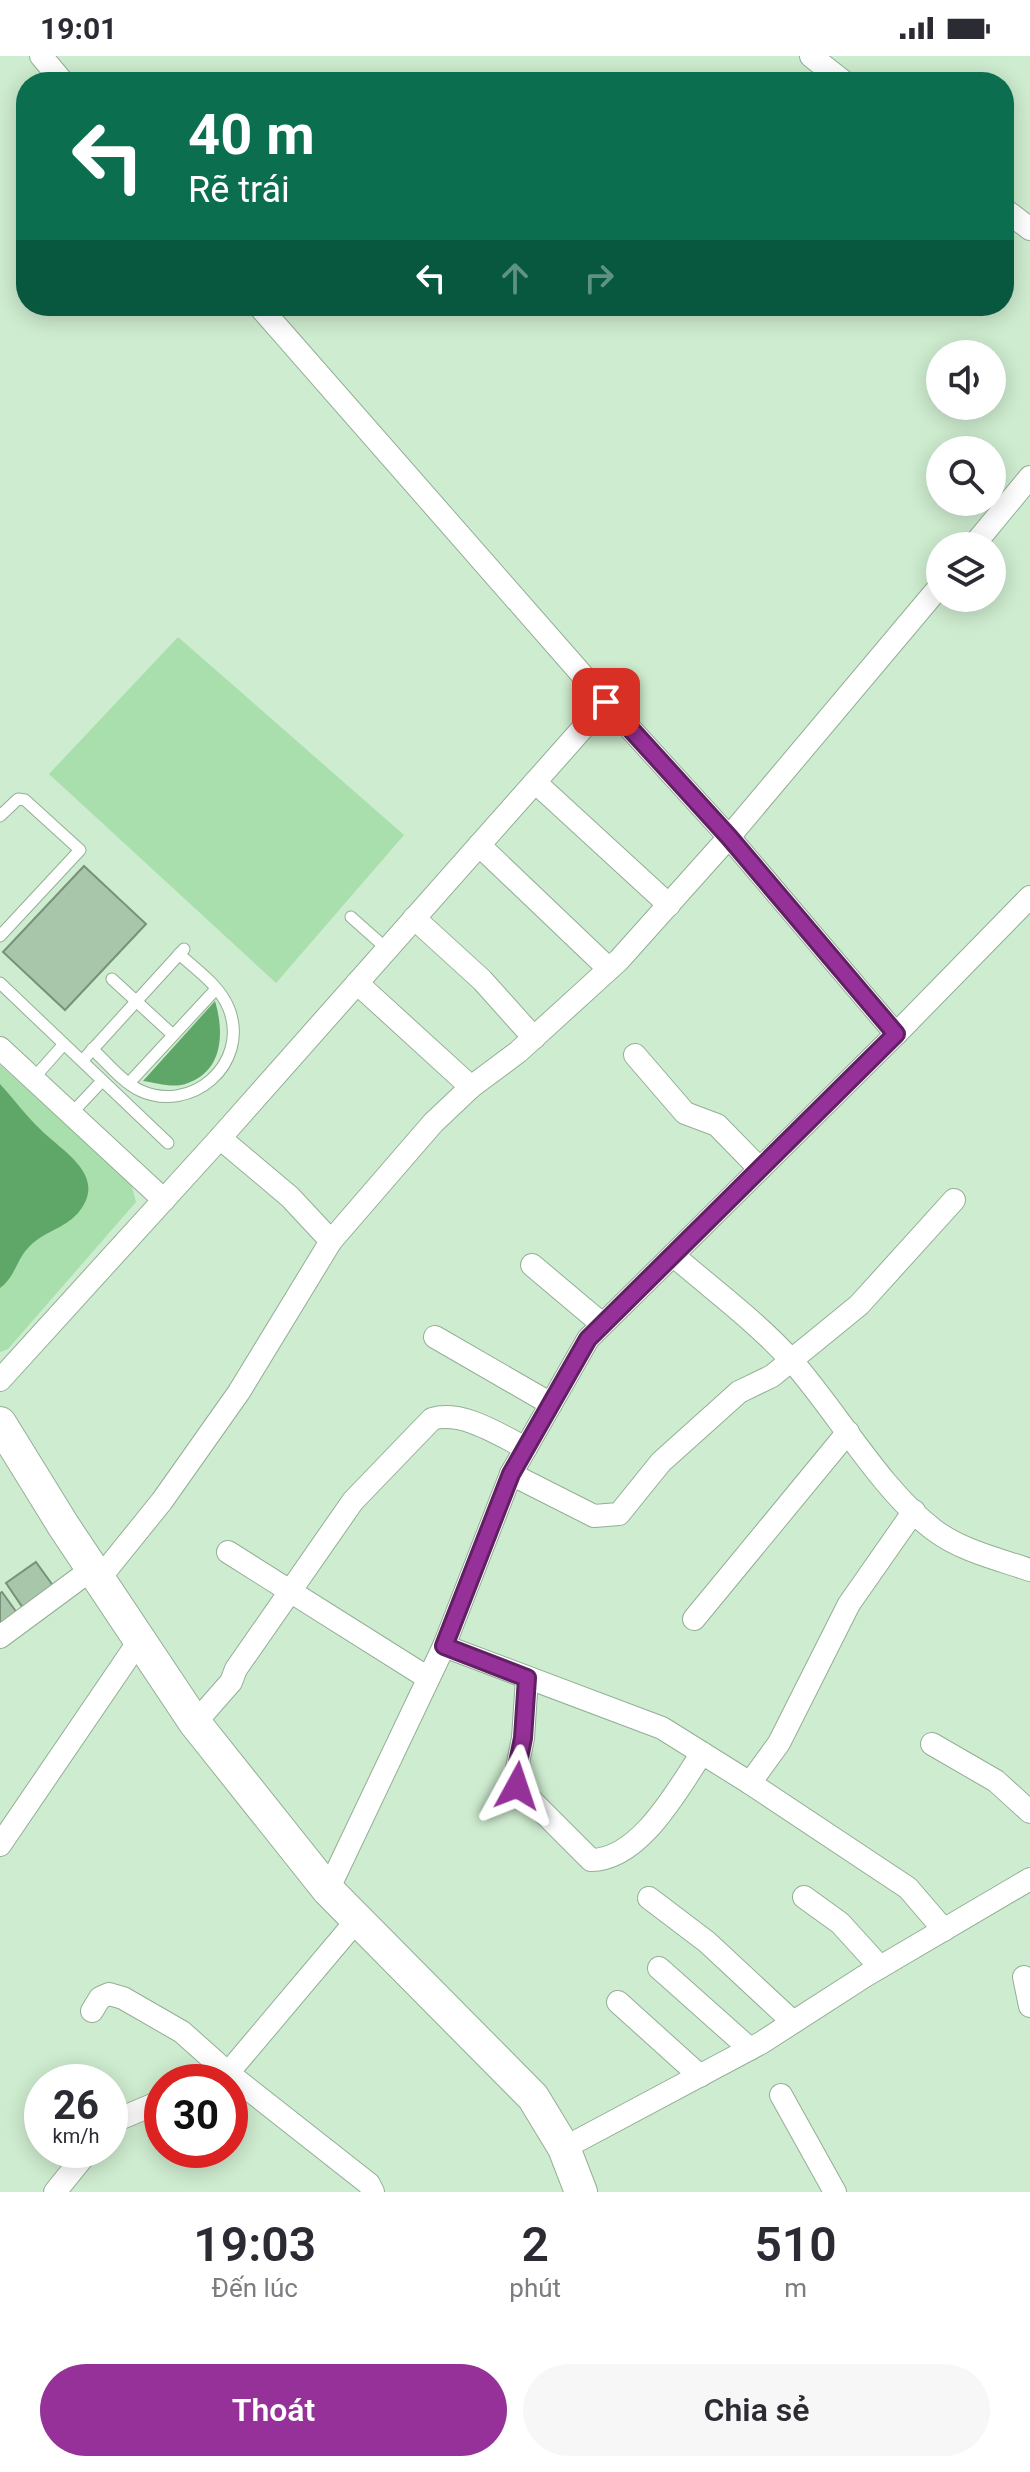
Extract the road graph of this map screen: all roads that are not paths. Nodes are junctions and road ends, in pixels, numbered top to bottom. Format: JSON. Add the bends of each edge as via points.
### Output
{"nodes":[{"id":1,"x":41,"y":56,"type":"edge"},
{"id":2,"x":811,"y":56,"type":"edge"},
{"id":3,"x":55,"y":72,"type":"edge"},
{"id":4,"x":831,"y":72,"type":"edge"},
{"id":5,"x":1014,"y":217,"type":"edge"},
{"id":6,"x":1030,"y":229,"type":"edge"},
{"id":7,"x":268,"y":316,"type":"edge"},
{"id":8,"x":1030,"y":477,"type":"edge"},
{"id":9,"x":985,"y":532,"type":"edge"},
{"id":10,"x":926,"y":603,"type":"edge"},
{"id":11,"x":606,"y":702,"type":"junction"},
{"id":12,"x":535,"y":782,"type":"junction"},
{"id":13,"x":0,"y":816,"type":"edge"},
{"id":14,"x":729,"y":837,"type":"junction"},
{"id":15,"x":479,"y":845,"type":"junction"},
{"id":16,"x":1030,"y":897,"type":"edge"},
{"id":17,"x":669,"y":905,"type":"junction"},
{"id":18,"x":351,"y":917,"type":"dead end"},
{"id":19,"x":414,"y":918,"type":"junction"},
{"id":20,"x":0,"y":936,"type":"edge"},
{"id":21,"x":387,"y":949,"type":"junction"},
{"id":22,"x":609,"y":969,"type":"junction"},
{"id":23,"x":112,"y":979,"type":"dead end"},
{"id":24,"x":0,"y":983,"type":"edge"},
{"id":25,"x":357,"y":983,"type":"junction"},
{"id":26,"x":216,"y":989,"type":"junction"},
{"id":27,"x":136,"y":1001,"type":"junction"},
{"id":28,"x":896,"y":1034,"type":"junction"},
{"id":29,"x":173,"y":1035,"type":"junction"},
{"id":30,"x":534,"y":1038,"type":"junction"},
{"id":31,"x":64,"y":1044,"type":"junction"},
{"id":32,"x":0,"y":1048,"type":"edge"},
{"id":33,"x":92,"y":1049,"type":"junction"},
{"id":34,"x":635,"y":1055,"type":"dead end"},
{"id":35,"x":82,"y":1061,"type":"junction"},
{"id":36,"x":32,"y":1079,"type":"junction"},
{"id":37,"x":102,"y":1081,"type":"junction"},
{"id":38,"x":129,"y":1083,"type":"junction"},
{"id":39,"x":471,"y":1087,"type":"junction"},
{"id":40,"x":70,"y":1115,"type":"junction"},
{"id":41,"x":220,"y":1138,"type":"junction"},
{"id":42,"x":168,"y":1143,"type":"dead end"},
{"id":43,"x":760,"y":1169,"type":"junction"},
{"id":44,"x":164,"y":1200,"type":"junction"},
{"id":45,"x":954,"y":1200,"type":"dead end"},
{"id":46,"x":331,"y":1241,"type":"junction"},
{"id":47,"x":673,"y":1255,"type":"junction"},
{"id":48,"x":532,"y":1265,"type":"dead end"},
{"id":49,"x":602,"y":1324,"type":"junction"},
{"id":50,"x":435,"y":1337,"type":"dead end"},
{"id":51,"x":792,"y":1362,"type":"junction"},
{"id":52,"x":0,"y":1380,"type":"edge"},
{"id":53,"x":551,"y":1404,"type":"junction"},
{"id":54,"x":0,"y":1423,"type":"edge"},
{"id":55,"x":848,"y":1432,"type":"junction"},
{"id":56,"x":526,"y":1448,"type":"junction"},
{"id":57,"x":511,"y":1474,"type":"junction"},
{"id":58,"x":914,"y":1511,"type":"junction"},
{"id":59,"x":228,"y":1552,"type":"dead end"},
{"id":60,"x":1030,"y":1570,"type":"edge"},
{"id":61,"x":95,"y":1574,"type":"junction"},
{"id":62,"x":291,"y":1591,"type":"junction"},
{"id":63,"x":694,"y":1619,"type":"dead end"},
{"id":64,"x":0,"y":1637,"type":"edge"},
{"id":65,"x":139,"y":1641,"type":"junction"},
{"id":66,"x":444,"y":1646,"type":"junction"},
{"id":67,"x":428,"y":1678,"type":"junction"},
{"id":68,"x":527,"y":1678,"type":"junction"},
{"id":69,"x":195,"y":1723,"type":"junction"},
{"id":70,"x":932,"y":1744,"type":"dead end"},
{"id":71,"x":702,"y":1753,"type":"junction"},
{"id":72,"x":750,"y":1783,"type":"junction"},
{"id":73,"x":1030,"y":1812,"type":"edge"},
{"id":74,"x":0,"y":1845,"type":"edge"},
{"id":75,"x":1030,"y":1879,"type":"edge"},
{"id":76,"x":328,"y":1890,"type":"junction"},
{"id":77,"x":804,"y":1897,"type":"dead end"},
{"id":78,"x":649,"y":1898,"type":"dead end"},
{"id":79,"x":357,"y":1920,"type":"junction"},
{"id":80,"x":944,"y":1930,"type":"junction"},
{"id":81,"x":880,"y":1967,"type":"junction"},
{"id":82,"x":659,"y":1968,"type":"dead end"},
{"id":83,"x":1024,"y":1977,"type":"dead end"},
{"id":84,"x":618,"y":2002,"type":"dead end"},
{"id":85,"x":1030,"y":2006,"type":"edge"},
{"id":86,"x":92,"y":2011,"type":"dead end"},
{"id":87,"x":793,"y":2022,"type":"junction"},
{"id":88,"x":750,"y":2049,"type":"junction"},
{"id":89,"x":218,"y":2064,"type":"edge"},
{"id":90,"x":236,"y":2064,"type":"edge"},
{"id":91,"x":700,"y":2076,"type":"junction"},
{"id":92,"x":248,"y":2089,"type":"edge"},
{"id":93,"x":781,"y":2095,"type":"dead end"},
{"id":94,"x":564,"y":2148,"type":"junction"},
{"id":95,"x":74,"y":2168,"type":"edge"},
{"id":96,"x":55,"y":2192,"type":"edge"},
{"id":97,"x":373,"y":2192,"type":"edge"},
{"id":98,"x":581,"y":2192,"type":"edge"},
{"id":99,"x":835,"y":2192,"type":"edge"}],
"edges":[{"from":1,"to":3,"type":"street"},
{"from":2,"to":4,"type":"street"},
{"from":5,"to":6,"type":"street"},
{"from":7,"to":11,"type":"street"},
{"from":8,"to":9,"type":"street"},
{"from":10,"to":14,"type":"street"},
{"from":11,"to":12,"type":"street"},
{"from":11,"to":14,"type":"street"},
{"from":12,"to":15,"type":"street"},
{"from":12,"to":17,"type":"street"},
{"from":13,"to":20,"type":"lane","via":[[18,799],[25,800],[80,850]]},
{"from":14,"to":17,"type":"street"},
{"from":14,"to":28,"type":"street"},
{"from":15,"to":19,"type":"street"},
{"from":15,"to":22,"type":"street"},
{"from":16,"to":28,"type":"street"},
{"from":17,"to":22,"type":"street"},
{"from":18,"to":21,"type":"lane"},
{"from":19,"to":21,"type":"street"},
{"from":19,"to":30,"type":"street","via":[[482,980]]},
{"from":21,"to":25,"type":"street"},
{"from":22,"to":30,"type":"street"},
{"from":23,"to":27,"type":"lane"},
{"from":24,"to":31,"type":"lane"},
{"from":25,"to":39,"type":"street"},
{"from":25,"to":41,"type":"street"},
{"from":26,"to":27,"type":"lane","via":[[182,952]]},
{"from":26,"to":29,"type":"lane"},
{"from":26,"to":38,"type":"lane","via":[[233,1025],[227,1060],[217,1076],[184,1096],[150,1094]]},
{"from":27,"to":29,"type":"lane"},
{"from":27,"to":33,"type":"lane"},
{"from":28,"to":43,"type":"street"},
{"from":29,"to":38,"type":"lane"},
{"from":30,"to":39,"type":"street"},
{"from":31,"to":35,"type":"lane"},
{"from":31,"to":36,"type":"lane"},
{"from":32,"to":36,"type":"street"},
{"from":33,"to":35,"type":"lane"},
{"from":33,"to":38,"type":"lane"},
{"from":34,"to":43,"type":"street","via":[[685,1113],[717,1125]]},
{"from":35,"to":37,"type":"lane"},
{"from":36,"to":40,"type":"street"},
{"from":37,"to":40,"type":"lane"},
{"from":37,"to":42,"type":"lane"},
{"from":39,"to":46,"type":"street"},
{"from":40,"to":44,"type":"street"},
{"from":41,"to":44,"type":"street"},
{"from":41,"to":46,"type":"street","via":[[290,1197]]},
{"from":43,"to":47,"type":"street"},
{"from":44,"to":52,"type":"street"},
{"from":45,"to":51,"type":"street","via":[[859,1305]]},
{"from":46,"to":61,"type":"street","via":[[239,1392],[162,1501]]},
{"from":47,"to":49,"type":"street"},
{"from":47,"to":51,"type":"street"},
{"from":48,"to":49,"type":"street"},
{"from":49,"to":53,"type":"street"},
{"from":50,"to":53,"type":"street"},
{"from":51,"to":55,"type":"street"},
{"from":51,"to":57,"type":"street","via":[[739,1392],[661,1462],[619,1514],[594,1516]]},
{"from":53,"to":56,"type":"street"},
{"from":54,"to":61,"type":"street"},
{"from":55,"to":58,"type":"street"},
{"from":55,"to":63,"type":"street"},
{"from":56,"to":57,"type":"street"},
{"from":56,"to":62,"type":"street","via":[[467,1421],[432,1419],[353,1501]]},
{"from":57,"to":66,"type":"street"},
{"from":58,"to":60,"type":"street","via":[[959,1544]]},
{"from":58,"to":72,"type":"street","via":[[849,1604],[779,1743]]},
{"from":59,"to":62,"type":"street"},
{"from":61,"to":64,"type":"street"},
{"from":61,"to":65,"type":"street"},
{"from":62,"to":67,"type":"street"},
{"from":62,"to":69,"type":"street","via":[[231,1682]]},
{"from":65,"to":69,"type":"street"},
{"from":65,"to":74,"type":"street"},
{"from":66,"to":67,"type":"street"},
{"from":66,"to":68,"type":"street"},
{"from":67,"to":76,"type":"street"},
{"from":68,"to":71,"type":"street","via":[[646,1720]]},
{"from":68,"to":71,"type":"street","via":[[517,1786],[591,1860],[634,1844]]},
{"from":69,"to":76,"type":"street"},
{"from":70,"to":73,"type":"street","via":[[996,1781]]},
{"from":71,"to":72,"type":"street"},
{"from":72,"to":80,"type":"street","via":[[908,1888]]},
{"from":75,"to":80,"type":"street"},
{"from":76,"to":79,"type":"street"},
{"from":77,"to":81,"type":"street","via":[[840,1923]]},
{"from":78,"to":87,"type":"street","via":[[707,1942]]},
{"from":79,"to":90,"type":"street"},
{"from":79,"to":94,"type":"street","via":[[533,2097]]},
{"from":80,"to":81,"type":"street"},
{"from":81,"to":87,"type":"street"},
{"from":82,"to":88,"type":"street"},
{"from":83,"to":85,"type":"street"},
{"from":84,"to":91,"type":"street"},
{"from":86,"to":89,"type":"street","via":[[103,1996],[123,1998],[182,2032]]},
{"from":87,"to":88,"type":"street"},
{"from":88,"to":91,"type":"street"},
{"from":91,"to":94,"type":"street"},
{"from":92,"to":97,"type":"street"},
{"from":93,"to":99,"type":"street"},
{"from":94,"to":98,"type":"street"},
{"from":95,"to":96,"type":"street"}]}
